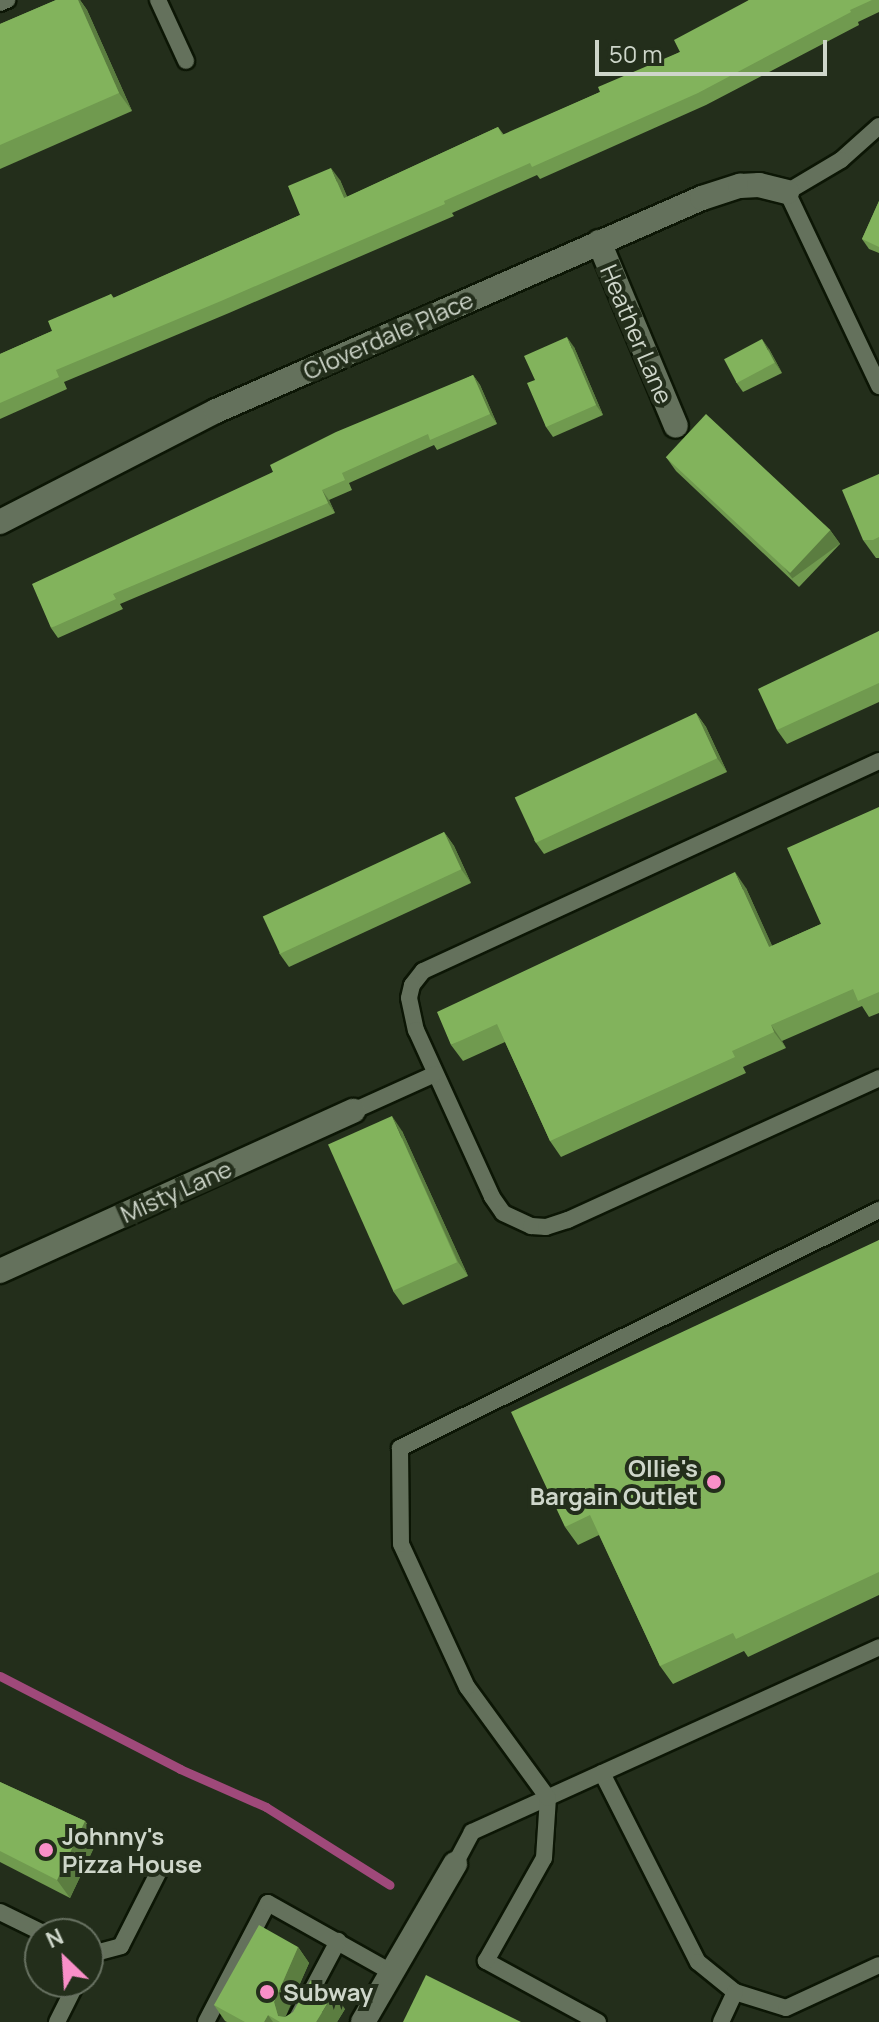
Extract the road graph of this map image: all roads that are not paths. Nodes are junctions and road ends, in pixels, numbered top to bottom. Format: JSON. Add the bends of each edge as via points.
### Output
{"nodes":[{"id":1,"x":7,"y":0,"type":"edge"},
{"id":2,"x":158,"y":0,"type":"edge"},
{"id":3,"x":0,"y":3,"type":"edge"},
{"id":4,"x":186,"y":61,"type":"dead end"},
{"id":5,"x":879,"y":126,"type":"edge"},
{"id":6,"x":787,"y":192,"type":"junction"},
{"id":7,"x":599,"y":242,"type":"junction"},
{"id":8,"x":879,"y":386,"type":"edge"},
{"id":9,"x":676,"y":426,"type":"dead end"},
{"id":10,"x":0,"y":522,"type":"edge"},
{"id":11,"x":879,"y":761,"type":"edge"},
{"id":12,"x":435,"y":1074,"type":"junction"},
{"id":13,"x":879,"y":1078,"type":"edge"},
{"id":14,"x":353,"y":1111,"type":"joint"},
{"id":15,"x":879,"y":1210,"type":"edge"},
{"id":16,"x":0,"y":1271,"type":"edge"},
{"id":17,"x":879,"y":1647,"type":"edge"},
{"id":18,"x":602,"y":1773,"type":"junction"},
{"id":19,"x":548,"y":1798,"type":"junction"},
{"id":20,"x":455,"y":1864,"type":"joint"},
{"id":21,"x":161,"y":1867,"type":"dead end"},
{"id":22,"x":0,"y":1912,"type":"edge"},
{"id":23,"x":24,"y":1924,"type":"edge"},
{"id":24,"x":338,"y":1941,"type":"junction"},
{"id":25,"x":104,"y":1952,"type":"edge"},
{"id":26,"x":879,"y":1965,"type":"edge"},
{"id":27,"x":391,"y":1972,"type":"junction"},
{"id":28,"x":735,"y":1992,"type":"junction"},
{"id":29,"x":69,"y":1998,"type":"edge"},
{"id":30,"x":57,"y":2022,"type":"edge"},
{"id":31,"x":206,"y":2022,"type":"edge"},
{"id":32,"x":295,"y":2022,"type":"edge"},
{"id":33,"x":363,"y":2022,"type":"edge"},
{"id":34,"x":598,"y":2022,"type":"edge"},
{"id":35,"x":721,"y":2022,"type":"edge"}],
"edges":[{"from":1,"to":3,"type":"lane"},
{"from":2,"to":4,"type":"lane"},
{"from":5,"to":6,"type":"lane","via":[[841,160]]},
{"from":6,"to":7,"type":"street","name":"Cloverdale Place","via":[[740,186]]},
{"from":6,"to":8,"type":"lane"},
{"from":7,"to":9,"type":"street","name":"Heather Lane"},
{"from":7,"to":10,"type":"street","name":"Cloverdale Place","via":[[216,411]]},
{"from":11,"to":12,"type":"lane","via":[[423,971],[409,998]]},
{"from":12,"to":13,"type":"lane","via":[[503,1213],[519,1223],[546,1227]]},
{"from":12,"to":14,"type":"lane"},
{"from":14,"to":16,"type":"street","name":"Misty Lane"},
{"from":15,"to":19,"type":"lane","via":[[400,1448],[401,1544],[467,1687]]},
{"from":17,"to":18,"type":"lane"},
{"from":18,"to":19,"type":"lane"},
{"from":18,"to":28,"type":"lane","via":[[698,1962]]},
{"from":19,"to":20,"type":"lane","via":[[472,1832]]},
{"from":19,"to":34,"type":"lane","via":[[544,1858],[486,1961]]},
{"from":20,"to":27,"type":"street"},
{"from":21,"to":25,"type":"lane","via":[[121,1946]]},
{"from":22,"to":23,"type":"lane"},
{"from":24,"to":27,"type":"lane"},
{"from":24,"to":31,"type":"lane","via":[[268,1903]]},
{"from":24,"to":32,"type":"lane"},
{"from":26,"to":28,"type":"lane","via":[[786,2008]]},
{"from":27,"to":33,"type":"street"},
{"from":28,"to":35,"type":"lane"},
{"from":29,"to":30,"type":"lane"}]}
